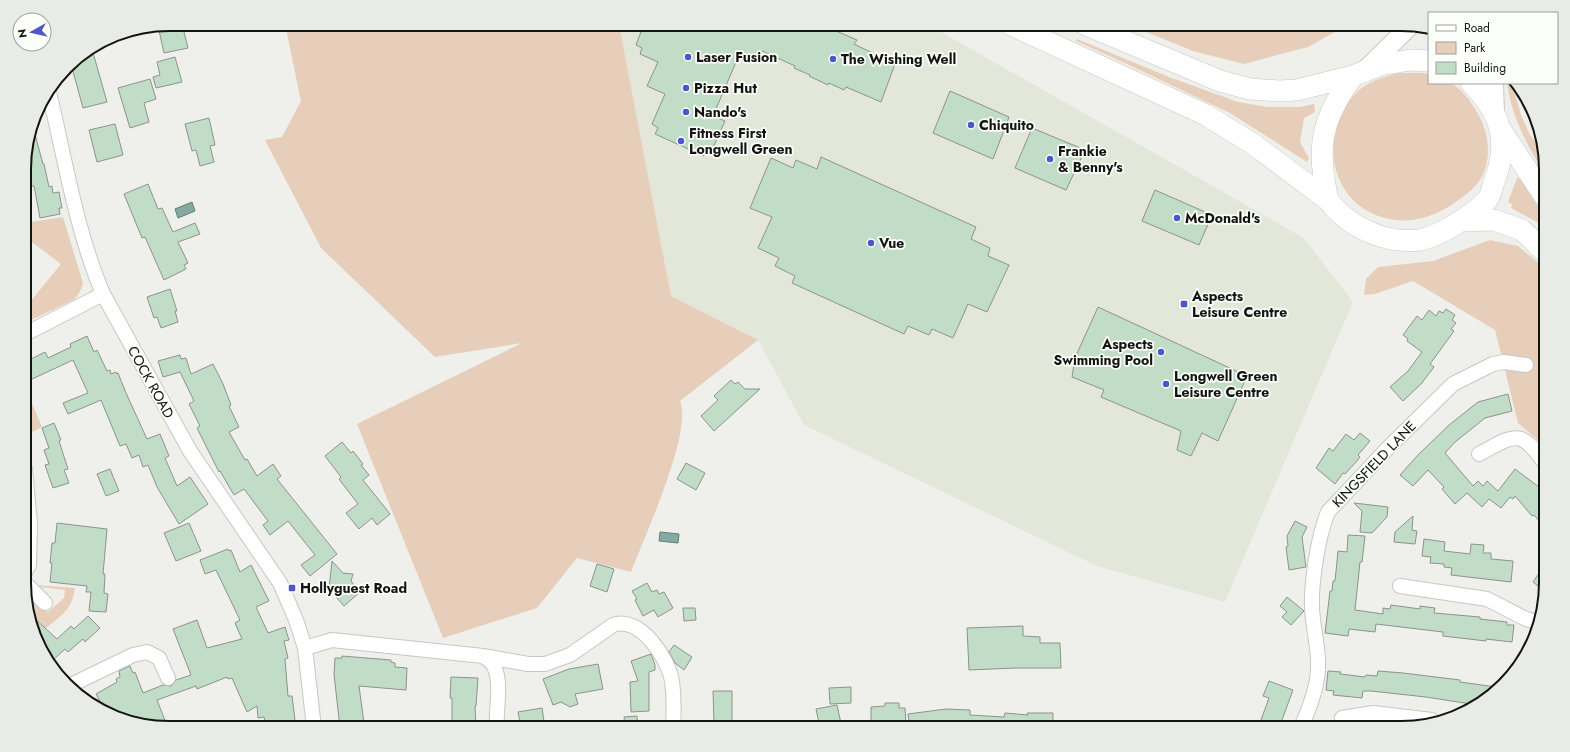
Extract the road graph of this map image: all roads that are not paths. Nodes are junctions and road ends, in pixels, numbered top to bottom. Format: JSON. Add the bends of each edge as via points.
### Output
{"nodes":[{"id":1,"x":1024,"y":31,"type":"edge"},
{"id":2,"x":1101,"y":31,"type":"edge"},
{"id":3,"x":1404,"y":31,"type":"edge"},
{"id":4,"x":1428,"y":61,"type":"edge"},
{"id":5,"x":1359,"y":73,"type":"junction"},
{"id":6,"x":1472,"y":84,"type":"edge"},
{"id":7,"x":1494,"y":84,"type":"edge"},
{"id":8,"x":50,"y":98,"type":"edge"},
{"id":9,"x":1498,"y":121,"type":"junction"},
{"id":10,"x":1539,"y":187,"type":"edge"},
{"id":11,"x":1328,"y":200,"type":"junction"},
{"id":12,"x":1460,"y":221,"type":"junction"},
{"id":13,"x":1539,"y":246,"type":"edge"},
{"id":14,"x":104,"y":294,"type":"junction"},
{"id":15,"x":31,"y":331,"type":"edge"},
{"id":16,"x":1526,"y":364,"type":"dead end"},
{"id":17,"x":1479,"y":454,"type":"dead end"},
{"id":18,"x":1539,"y":455,"type":"edge"},
{"id":19,"x":1400,"y":586,"type":"dead end"},
{"id":20,"x":31,"y":589,"type":"edge"},
{"id":21,"x":45,"y":603,"type":"dead end"},
{"id":22,"x":1533,"y":621,"type":"edge"},
{"id":23,"x":305,"y":648,"type":"junction"},
{"id":24,"x":484,"y":656,"type":"junction"},
{"id":25,"x":168,"y":678,"type":"dead end"},
{"id":26,"x":74,"y":683,"type":"edge"},
{"id":27,"x":1342,"y":718,"type":"dead end"},
{"id":28,"x":1423,"y":719,"type":"edge"},
{"id":29,"x":313,"y":721,"type":"edge"},
{"id":30,"x":496,"y":721,"type":"edge"},
{"id":31,"x":673,"y":721,"type":"edge"},
{"id":32,"x":1304,"y":721,"type":"edge"}],
"edges":[{"from":1,"to":11,"type":"highway","via":[[1206,115],[1253,144]]},
{"from":2,"to":5,"type":"highway","via":[[1220,81],[1250,89],[1297,90]]},
{"from":3,"to":5,"type":"main road"},
{"from":4,"to":5,"type":"highway","via":[[1410,60],[1380,65]]},
{"from":5,"to":11,"type":"highway","via":[[1341,92],[1330,114],[1322,146],[1323,178]]},
{"from":6,"to":9,"type":"highway","via":[[1482,94]]},
{"from":7,"to":9,"type":"main road"},
{"from":8,"to":14,"type":"street","name":"COCK ROAD","via":[[77,213],[93,268]]},
{"from":9,"to":10,"type":"highway"},
{"from":9,"to":12,"type":"highway","via":[[1500,166],[1487,200]]},
{"from":11,"to":12,"type":"highway","via":[[1345,218],[1359,227],[1397,240],[1419,240],[1446,230]]},
{"from":12,"to":13,"type":"highway","via":[[1494,220],[1522,230]]},
{"from":14,"to":15,"type":"street"},
{"from":14,"to":23,"type":"street","name":"COCK ROAD","via":[[190,451],[280,583]]},
{"from":16,"to":32,"type":"street","name":"KINGSFIELD LANE","via":[[1493,364],[1453,384],[1328,512],[1323,524],[1313,588],[1317,679]]},
{"from":17,"to":18,"type":"street","via":[[1517,437]]},
{"from":19,"to":22,"type":"street","via":[[1488,599]]},
{"from":20,"to":21,"type":"street"},
{"from":23,"to":24,"type":"street","via":[[332,640]]},
{"from":23,"to":29,"type":"street","name":"COCK ROAD"},
{"from":24,"to":30,"type":"street","via":[[491,662],[497,674]]},
{"from":24,"to":31,"type":"street","via":[[528,664],[544,664],[570,655],[612,625],[632,625],[646,636],[667,663],[672,680]]},
{"from":25,"to":26,"type":"street","via":[[159,658],[147,652],[133,655]]},
{"from":27,"to":28,"type":"street","via":[[1373,713]]}]}
